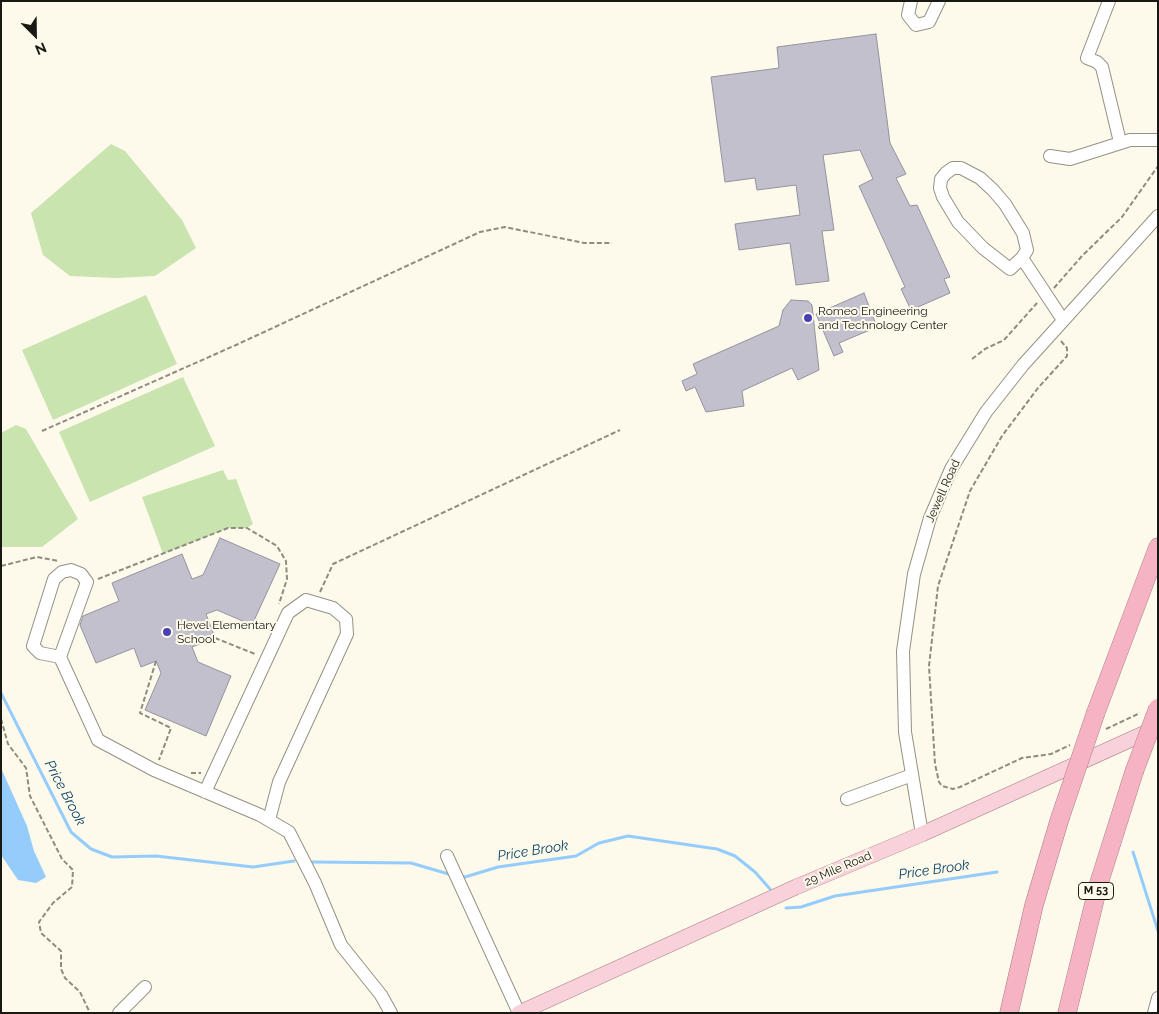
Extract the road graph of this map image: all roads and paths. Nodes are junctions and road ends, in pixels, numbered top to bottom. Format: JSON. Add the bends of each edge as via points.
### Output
{"nodes":[{"id":1,"x":911,"y":1,"type":"edge"},
{"id":2,"x":939,"y":1,"type":"edge"},
{"id":3,"x":1109,"y":1,"type":"edge"},
{"id":4,"x":1158,"y":140,"type":"edge"},
{"id":5,"x":1120,"y":142,"type":"junction"},
{"id":6,"x":1050,"y":156,"type":"dead end"},
{"id":7,"x":1158,"y":166,"type":"edge"},
{"id":8,"x":1158,"y":216,"type":"edge"},
{"id":9,"x":612,"y":243,"type":"dead end"},
{"id":10,"x":1022,"y":258,"type":"junction"},
{"id":11,"x":1047,"y":294,"type":"junction"},
{"id":12,"x":1064,"y":320,"type":"junction"},
{"id":13,"x":1060,"y":340,"type":"dead end"},
{"id":14,"x":972,"y":359,"type":"dead end"},
{"id":15,"x":620,"y":430,"type":"dead end"},
{"id":16,"x":42,"y":431,"type":"dead end"},
{"id":17,"x":1158,"y":547,"type":"edge"},
{"id":18,"x":64,"y":564,"type":"dead end"},
{"id":19,"x":1,"y":566,"type":"edge"},
{"id":20,"x":94,"y":574,"type":"dead end"},
{"id":21,"x":315,"y":603,"type":"junction"},
{"id":22,"x":277,"y":610,"type":"dead end"},
{"id":23,"x":215,"y":638,"type":"dead end"},
{"id":24,"x":258,"y":655,"type":"dead end"},
{"id":25,"x":60,"y":657,"type":"junction"},
{"id":26,"x":156,"y":661,"type":"dead end"},
{"id":27,"x":1158,"y":708,"type":"edge"},
{"id":28,"x":1,"y":719,"type":"edge"},
{"id":29,"x":1158,"y":728,"type":"edge"},
{"id":30,"x":1038,"y":754,"type":"dead end"},
{"id":31,"x":165,"y":763,"type":"dead end"},
{"id":32,"x":205,"y":770,"type":"dead end"},
{"id":33,"x":185,"y":771,"type":"dead end"},
{"id":34,"x":912,"y":774,"type":"junction"},
{"id":35,"x":205,"y":792,"type":"junction"},
{"id":36,"x":847,"y":799,"type":"dead end"},
{"id":37,"x":269,"y":820,"type":"junction"},
{"id":38,"x":922,"y":834,"type":"junction"},
{"id":39,"x":448,"y":856,"type":"dead end"},
{"id":40,"x":144,"y":987,"type":"dead end"},
{"id":41,"x":1158,"y":998,"type":"edge"},
{"id":42,"x":90,"y":1013,"type":"edge"},
{"id":43,"x":120,"y":1013,"type":"edge"},
{"id":44,"x":391,"y":1013,"type":"edge"},
{"id":45,"x":519,"y":1013,"type":"edge"},
{"id":46,"x":1009,"y":1013,"type":"edge"},
{"id":47,"x":1067,"y":1013,"type":"edge"},
{"id":48,"x":1154,"y":1013,"type":"edge"}],
"edges":[{"from":1,"to":2,"type":"street","via":[[908,15],[916,25],[929,22]]},
{"from":3,"to":5,"type":"street","via":[[1087,58],[1102,68]]},
{"from":4,"to":5,"type":"street"},
{"from":5,"to":6,"type":"street","via":[[1082,157]]},
{"from":7,"to":11,"type":"path","via":[[1122,218]]},
{"from":8,"to":12,"type":"street","name":"Jewell Road"},
{"from":9,"to":16,"type":"path","via":[[584,244],[505,227],[480,232]]},
{"from":10,"to":10,"type":"street","via":[[1027,250],[1023,232],[993,190],[980,178],[961,168],[946,173],[940,188],[958,222],[983,248],[1010,269]]},
{"from":10,"to":11,"type":"street"},
{"from":11,"to":12,"type":"street"},
{"from":11,"to":14,"type":"path","via":[[1004,340]]},
{"from":12,"to":34,"type":"street","name":"Jewell Road","via":[[986,412],[951,469],[927,527],[910,592],[903,651],[903,702]]},
{"from":13,"to":30,"type":"path","via":[[1067,348],[1067,356],[1008,428],[970,491],[938,586],[930,643],[933,740],[937,775],[942,786],[960,787],[985,773]]},
{"from":15,"to":21,"type":"path","via":[[333,564]]},
{"from":17,"to":46,"type":"highway","bridge":true,"via":[[1060,818],[1034,905]]},
{"from":18,"to":19,"type":"path","via":[[56,559],[37,556]]},
{"from":20,"to":22,"type":"path","via":[[98,579],[228,528],[248,528],[277,546],[286,561],[287,579]]},
{"from":21,"to":35,"type":"street","via":[[306,600],[288,612]]},
{"from":21,"to":37,"type":"street","via":[[332,608],[346,619],[346,634],[279,782]]},
{"from":23,"to":24,"type":"path"},
{"from":25,"to":25,"type":"street","via":[[40,653],[33,646],[54,579],[71,570],[81,574],[87,582]]},
{"from":25,"to":35,"type":"street","via":[[98,740],[154,770]]},
{"from":26,"to":31,"type":"path","via":[[140,713],[171,728],[159,760]]},
{"from":27,"to":47,"type":"highway","number":"M 53","bridge":true,"via":[[1098,883]]},
{"from":28,"to":42,"type":"path","via":[[8,744],[26,768],[30,796],[62,859],[73,870],[72,887],[53,903],[39,922],[41,933],[61,951],[60,969],[80,992]]},
{"from":29,"to":38,"type":"main road","name":"29 Mile Road"},
{"from":32,"to":33,"type":"path","via":[[200,774]]},
{"from":34,"to":36,"type":"street"},
{"from":34,"to":38,"type":"street","name":"Jewell Road"},
{"from":35,"to":37,"type":"street"},
{"from":37,"to":44,"type":"street","via":[[289,832],[341,945],[381,995]]},
{"from":38,"to":45,"type":"main road","name":"29 Mile Road","via":[[796,887]]},
{"from":39,"to":45,"type":"street"},
{"from":40,"to":43,"type":"street"},
{"from":41,"to":48,"type":"street"}]}
